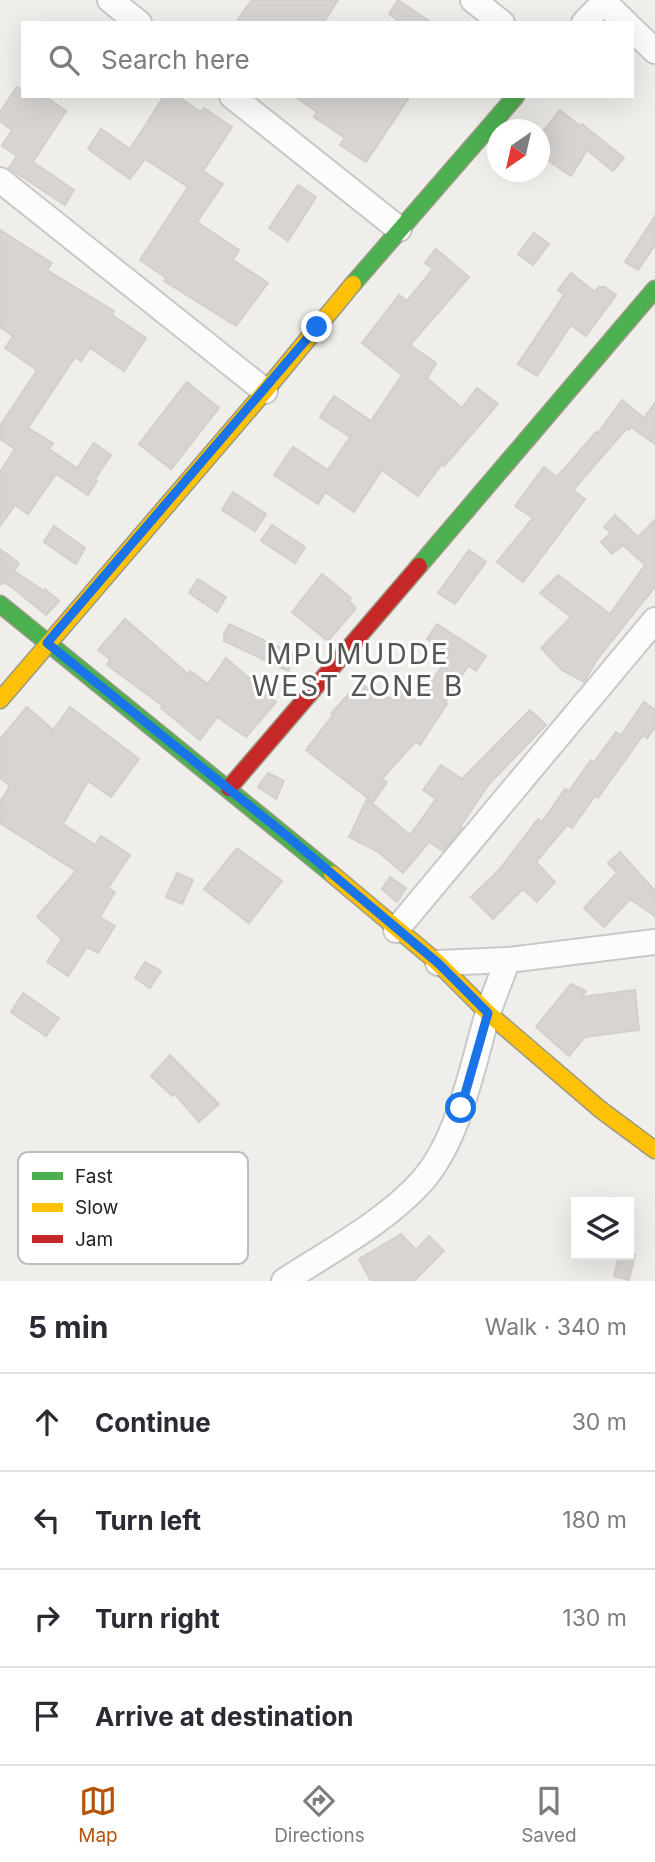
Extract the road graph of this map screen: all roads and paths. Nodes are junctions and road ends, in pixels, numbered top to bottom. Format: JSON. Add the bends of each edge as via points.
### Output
{"nodes":[{"id":1,"x":110,"y":0,"type":"edge"},
{"id":2,"x":473,"y":0,"type":"edge"},
{"id":3,"x":603,"y":1,"type":"edge"},
{"id":4,"x":136,"y":21,"type":"edge"},
{"id":5,"x":499,"y":21,"type":"edge"},
{"id":6,"x":586,"y":21,"type":"edge"},
{"id":7,"x":624,"y":21,"type":"edge"},
{"id":8,"x":634,"y":31,"type":"edge"},
{"id":9,"x":655,"y":51,"type":"edge"},
{"id":10,"x":235,"y":98,"type":"edge"},
{"id":11,"x":514,"y":98,"type":"edge"},
{"id":12,"x":0,"y":180,"type":"edge"},
{"id":13,"x":399,"y":229,"type":"junction"},
{"id":14,"x":655,"y":289,"type":"edge"},
{"id":15,"x":265,"y":391,"type":"junction"},
{"id":16,"x":0,"y":604,"type":"edge"},
{"id":17,"x":655,"y":620,"type":"edge"},
{"id":18,"x":47,"y":643,"type":"junction"},
{"id":19,"x":0,"y":699,"type":"edge"},
{"id":20,"x":229,"y":788,"type":"junction"},
{"id":21,"x":396,"y":930,"type":"junction"},
{"id":22,"x":655,"y":942,"type":"edge"},
{"id":23,"x":508,"y":960,"type":"junction"},
{"id":24,"x":438,"y":963,"type":"junction"},
{"id":25,"x":488,"y":1013,"type":"junction"},
{"id":26,"x":655,"y":1150,"type":"edge"},
{"id":27,"x":284,"y":1281,"type":"edge"}],
"edges":[{"from":1,"to":4,"type":"street"},
{"from":2,"to":5,"type":"street"},
{"from":3,"to":6,"type":"street"},
{"from":3,"to":7,"type":"street"},
{"from":8,"to":9,"type":"street"},
{"from":10,"to":13,"type":"street"},
{"from":11,"to":13,"type":"street"},
{"from":12,"to":15,"type":"street"},
{"from":13,"to":15,"type":"street"},
{"from":14,"to":20,"type":"street"},
{"from":15,"to":18,"type":"street"},
{"from":16,"to":18,"type":"street"},
{"from":17,"to":21,"type":"street"},
{"from":18,"to":19,"type":"street"},
{"from":18,"to":20,"type":"street"},
{"from":20,"to":21,"type":"street"},
{"from":21,"to":24,"type":"street"},
{"from":22,"to":23,"type":"street"},
{"from":23,"to":24,"type":"street"},
{"from":23,"to":25,"type":"street"},
{"from":24,"to":25,"type":"street"},
{"from":25,"to":26,"type":"street"},
{"from":25,"to":27,"type":"street","via":[[461,1108],[424,1178],[394,1208]]}]}
